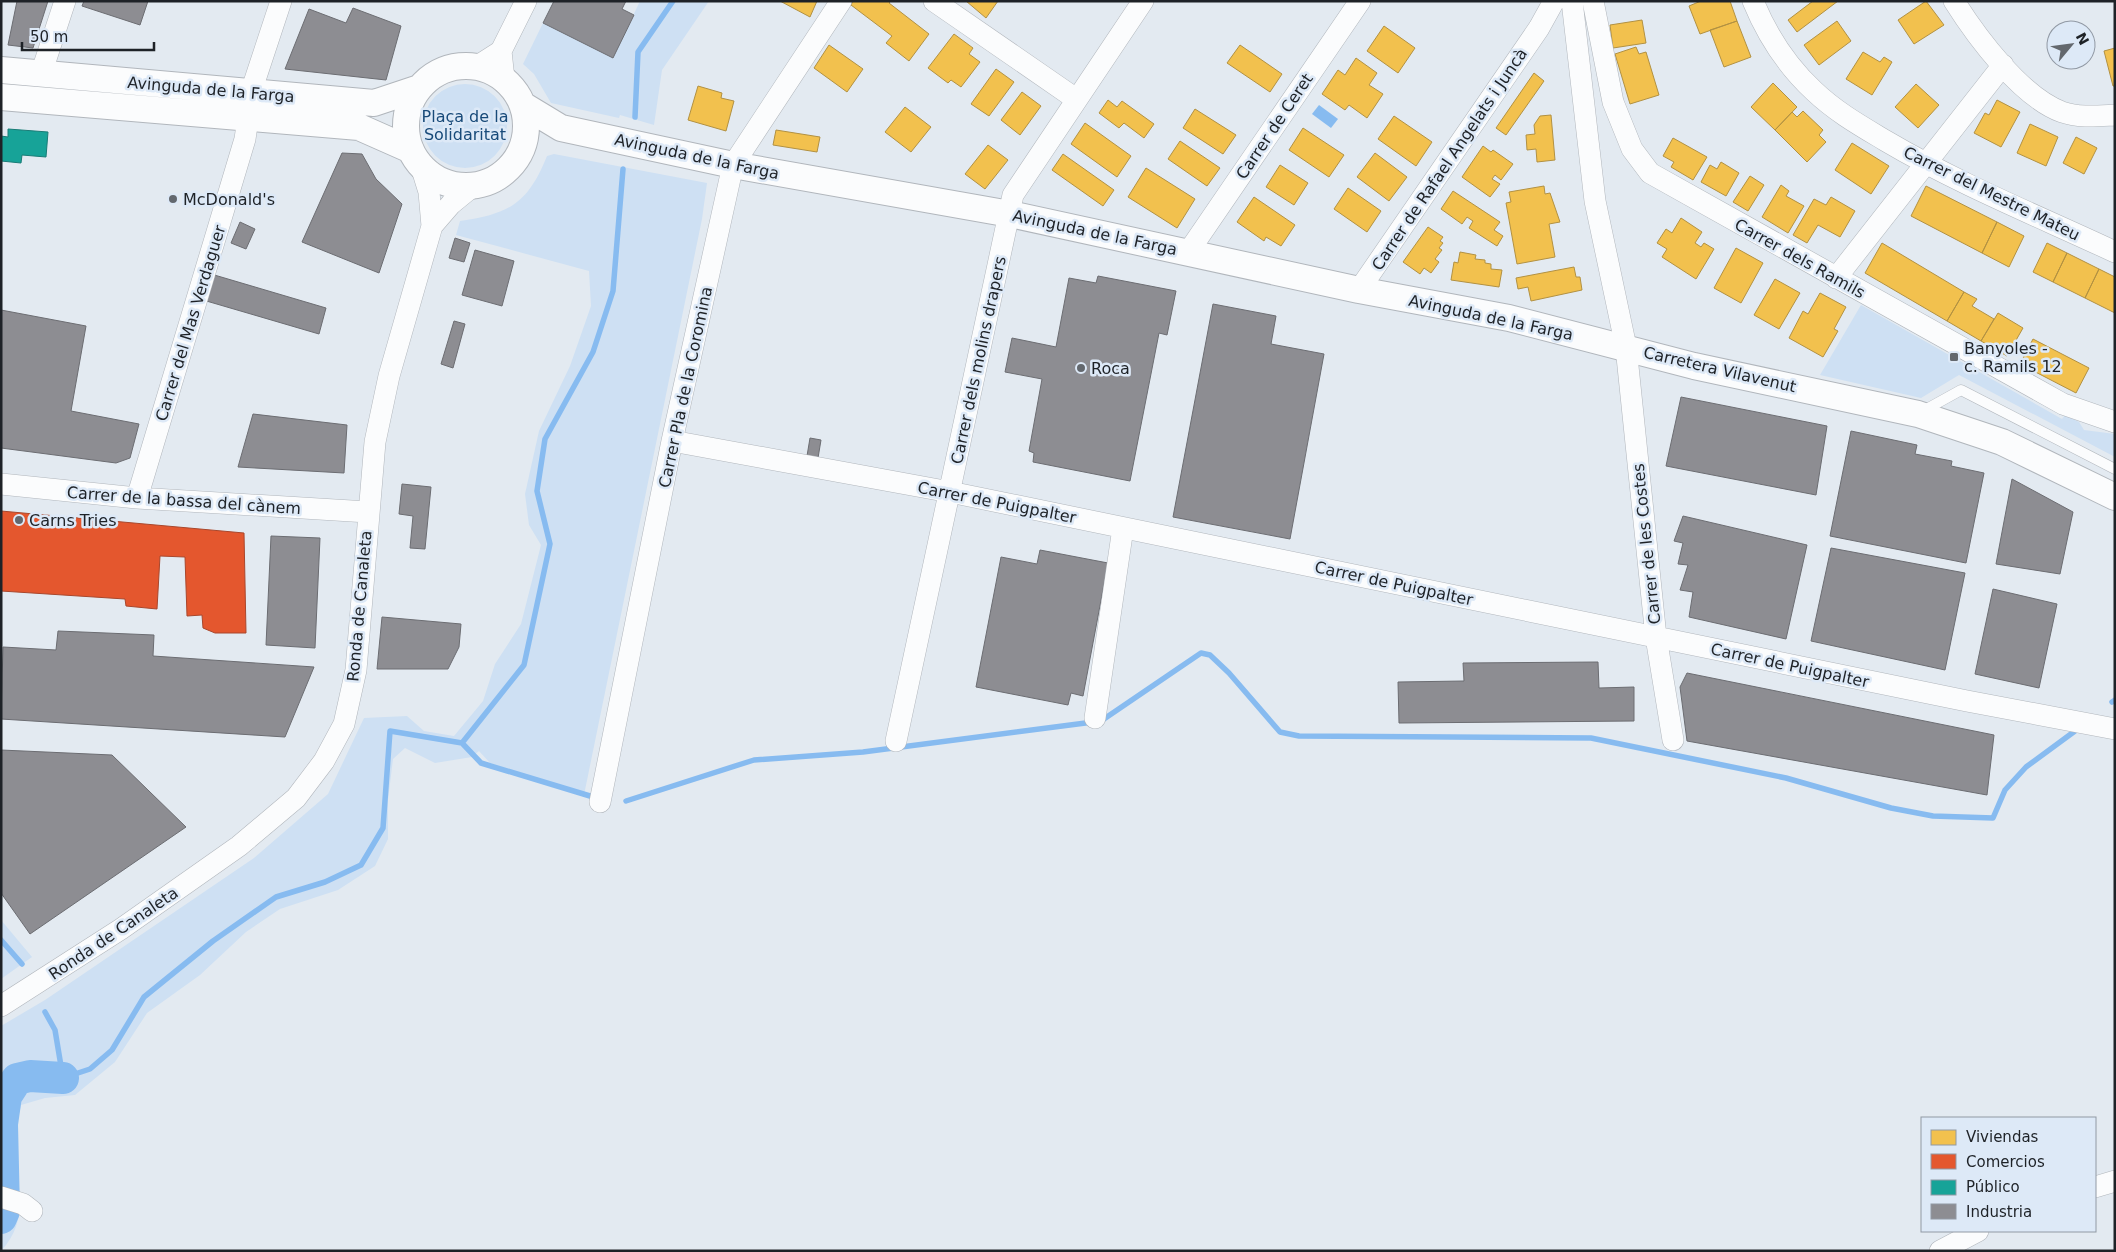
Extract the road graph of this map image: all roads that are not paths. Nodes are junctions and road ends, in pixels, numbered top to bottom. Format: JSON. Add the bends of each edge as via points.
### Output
{"nodes":[{"id":1,"x":65,"y":1,"type":"edge"},
{"id":2,"x":281,"y":1,"type":"edge"},
{"id":3,"x":526,"y":1,"type":"edge"},
{"id":4,"x":841,"y":1,"type":"edge"},
{"id":5,"x":934,"y":1,"type":"edge"},
{"id":6,"x":1143,"y":1,"type":"edge"},
{"id":7,"x":1360,"y":1,"type":"edge"},
{"id":8,"x":1554,"y":1,"type":"edge"},
{"id":9,"x":1572,"y":1,"type":"edge"},
{"id":10,"x":1593,"y":1,"type":"edge"},
{"id":11,"x":1753,"y":1,"type":"edge"},
{"id":12,"x":1954,"y":1,"type":"edge"},
{"id":13,"x":1539,"y":28,"type":"junction"},
{"id":14,"x":1576,"y":42,"type":"junction"},
{"id":15,"x":501,"y":51,"type":"junction"},
{"id":16,"x":2003,"y":65,"type":"junction"},
{"id":17,"x":476,"y":67,"type":"junction"},
{"id":18,"x":1,"y":70,"type":"edge"},
{"id":19,"x":41,"y":74,"type":"junction"},
{"id":20,"x":504,"y":79,"type":"junction"},
{"id":21,"x":419,"y":88,"type":"junction"},
{"id":22,"x":251,"y":92,"type":"junction"},
{"id":23,"x":1,"y":96,"type":"edge"},
{"id":24,"x":1076,"y":99,"type":"junction"},
{"id":25,"x":523,"y":105,"type":"junction"},
{"id":26,"x":2115,"y":115,"type":"edge"},
{"id":27,"x":248,"y":118,"type":"junction"},
{"id":28,"x":561,"y":128,"type":"junction"},
{"id":29,"x":525,"y":140,"type":"junction"},
{"id":30,"x":416,"y":158,"type":"junction"},
{"id":31,"x":1924,"y":164,"type":"junction"},
{"id":32,"x":733,"y":165,"type":"junction"},
{"id":33,"x":473,"y":186,"type":"junction"},
{"id":34,"x":1010,"y":214,"type":"junction"},
{"id":35,"x":432,"y":226,"type":"junction"},
{"id":36,"x":1189,"y":251,"type":"junction"},
{"id":37,"x":2115,"y":252,"type":"edge"},
{"id":38,"x":1836,"y":278,"type":"junction"},
{"id":39,"x":1359,"y":290,"type":"junction"},
{"id":40,"x":1626,"y":348,"type":"junction"},
{"id":41,"x":1918,"y":414,"type":"junction"},
{"id":42,"x":2111,"y":417,"type":"edge"},
{"id":43,"x":672,"y":441,"type":"junction"},
{"id":44,"x":2115,"y":469,"type":"edge"},
{"id":45,"x":1,"y":484,"type":"edge"},
{"id":46,"x":950,"y":492,"type":"junction"},
{"id":47,"x":2115,"y":497,"type":"edge"},
{"id":48,"x":137,"y":498,"type":"junction"},
{"id":49,"x":368,"y":512,"type":"junction"},
{"id":50,"x":1123,"y":528,"type":"junction"},
{"id":51,"x":1656,"y":638,"type":"junction"},
{"id":52,"x":1095,"y":718,"type":"dead end"},
{"id":53,"x":2115,"y":729,"type":"edge"},
{"id":54,"x":1673,"y":740,"type":"dead end"},
{"id":55,"x":896,"y":741,"type":"dead end"},
{"id":56,"x":600,"y":802,"type":"dead end"},
{"id":57,"x":1,"y":1006,"type":"edge"},
{"id":58,"x":2115,"y":1181,"type":"edge"},
{"id":59,"x":2096,"y":1188,"type":"edge"},
{"id":60,"x":1,"y":1197,"type":"edge"},
{"id":61,"x":28,"y":1208,"type":"dead end"},
{"id":62,"x":1976,"y":1232,"type":"edge"},
{"id":63,"x":1940,"y":1251,"type":"edge"}],
"edges":[{"from":1,"to":19,"type":"street"},
{"from":2,"to":22,"type":"street"},
{"from":3,"to":15,"type":"street"},
{"from":4,"to":32,"type":"street","name":"Carrer Pla de la Coromina"},
{"from":5,"to":24,"type":"street"},
{"from":6,"to":24,"type":"street","name":"Carrer dels molins drapers"},
{"from":7,"to":36,"type":"street","name":"Carrer de Ceret"},
{"from":8,"to":13,"type":"street","name":"Carrer de Rafael Angelats i Juncà"},
{"from":9,"to":14,"type":"street","name":"Carretera Vilavenut"},
{"from":10,"to":38,"type":"street","name":"Carrer dels Ramils","via":[[1613,102],[1632,149],[1650,173]]},
{"from":11,"to":31,"type":"street","name":"Carrer del Mestre Mateu","via":[[1762,23],[1787,62],[1813,90],[1842,115]]},
{"from":12,"to":16,"type":"street"},
{"from":13,"to":14,"type":"street","via":[[1557,24],[1565,27]]},
{"from":13,"to":39,"type":"street","name":"Carrer de Rafael Angelats i Juncà"},
{"from":14,"to":40,"type":"street","name":"Carretera Vilavenut","via":[[1595,201]]},
{"from":15,"to":17,"type":"street"},
{"from":15,"to":20,"type":"street"},
{"from":16,"to":26,"type":"street","via":[[2036,96],[2056,109],[2084,116]]},
{"from":16,"to":31,"type":"street"},
{"from":17,"to":20,"type":"street"},
{"from":17,"to":21,"type":"street","via":[[450,68],[433,75]]},
{"from":18,"to":19,"type":"street","name":"Avinguda de la Farga"},
{"from":19,"to":22,"type":"street","name":"Avinguda de la Farga"},
{"from":20,"to":25,"type":"street"},
{"from":21,"to":22,"type":"street","name":"Avinguda de la Farga","via":[[374,103]]},
{"from":21,"to":30,"type":"street","via":[[406,118],[406,134]]},
{"from":23,"to":27,"type":"street","name":"Avinguda de la Farga"},
{"from":24,"to":34,"type":"street","name":"Carrer dels molins drapers","via":[[1013,195]]},
{"from":25,"to":28,"type":"street","name":"Avinguda de la Farga"},
{"from":25,"to":29,"type":"street"},
{"from":27,"to":30,"type":"street","name":"Avinguda de la Farga","via":[[359,127]]},
{"from":27,"to":48,"type":"street","name":"Carrer del Mas Verdaguer","via":[[245,139]]},
{"from":28,"to":29,"type":"street"},
{"from":28,"to":32,"type":"street","name":"Avinguda de la Farga"},
{"from":29,"to":33,"type":"street","via":[[518,157],[506,171],[491,181]]},
{"from":30,"to":33,"type":"street","via":[[436,178],[455,185]]},
{"from":30,"to":35,"type":"street","name":"Ronda de Canaleta","via":[[429,192]]},
{"from":31,"to":37,"type":"street","name":"Carrer del Mestre Mateu"},
{"from":31,"to":38,"type":"street"},
{"from":32,"to":34,"type":"street","name":"Avinguda de la Farga"},
{"from":32,"to":43,"type":"street","name":"Carrer Pla de la Coromina"},
{"from":33,"to":35,"type":"street","name":"Ronda de Canaleta"},
{"from":34,"to":36,"type":"street","name":"Avinguda de la Farga"},
{"from":34,"to":46,"type":"street","name":"Carrer dels molins drapers"},
{"from":35,"to":49,"type":"street","name":"Ronda de Canaleta","via":[[388,376],[375,442]]},
{"from":36,"to":39,"type":"street","name":"Avinguda de la Farga"},
{"from":38,"to":42,"type":"street","name":"Carrer dels Ramils","via":[[2063,404]]},
{"from":39,"to":40,"type":"street","name":"Avinguda de la Farga","via":[[1509,318]]},
{"from":40,"to":41,"type":"street","name":"Carretera Vilavenut","via":[[1694,366]]},
{"from":40,"to":51,"type":"street","name":"Carrer de les Costes"},
{"from":41,"to":44,"type":"lane","via":[[1961,390]]},
{"from":41,"to":47,"type":"street","name":"Carretera Vilavenut","via":[[2002,442]]},
{"from":43,"to":46,"type":"street","name":"Carrer de Puigpalter"},
{"from":43,"to":56,"type":"street","name":"Carrer Pla de la Coromina"},
{"from":45,"to":48,"type":"street","name":"Carrer de la bassa del cànem"},
{"from":46,"to":50,"type":"street","name":"Carrer de Puigpalter"},
{"from":46,"to":55,"type":"street","name":"Carrer dels molins drapers"},
{"from":48,"to":49,"type":"street","name":"Carrer de la bassa del cànem"},
{"from":49,"to":57,"type":"street","name":"Ronda de Canaleta","via":[[356,670],[344,724],[324,761],[296,798],[239,846],[121,929]]},
{"from":50,"to":51,"type":"street","name":"Carrer de Puigpalter"},
{"from":50,"to":52,"type":"street"},
{"from":51,"to":53,"type":"street","name":"Carrer de Puigpalter"},
{"from":51,"to":54,"type":"street","name":"Carrer de les Costes"},
{"from":58,"to":59,"type":"street"},
{"from":60,"to":61,"type":"street"},
{"from":62,"to":63,"type":"street"}]}
